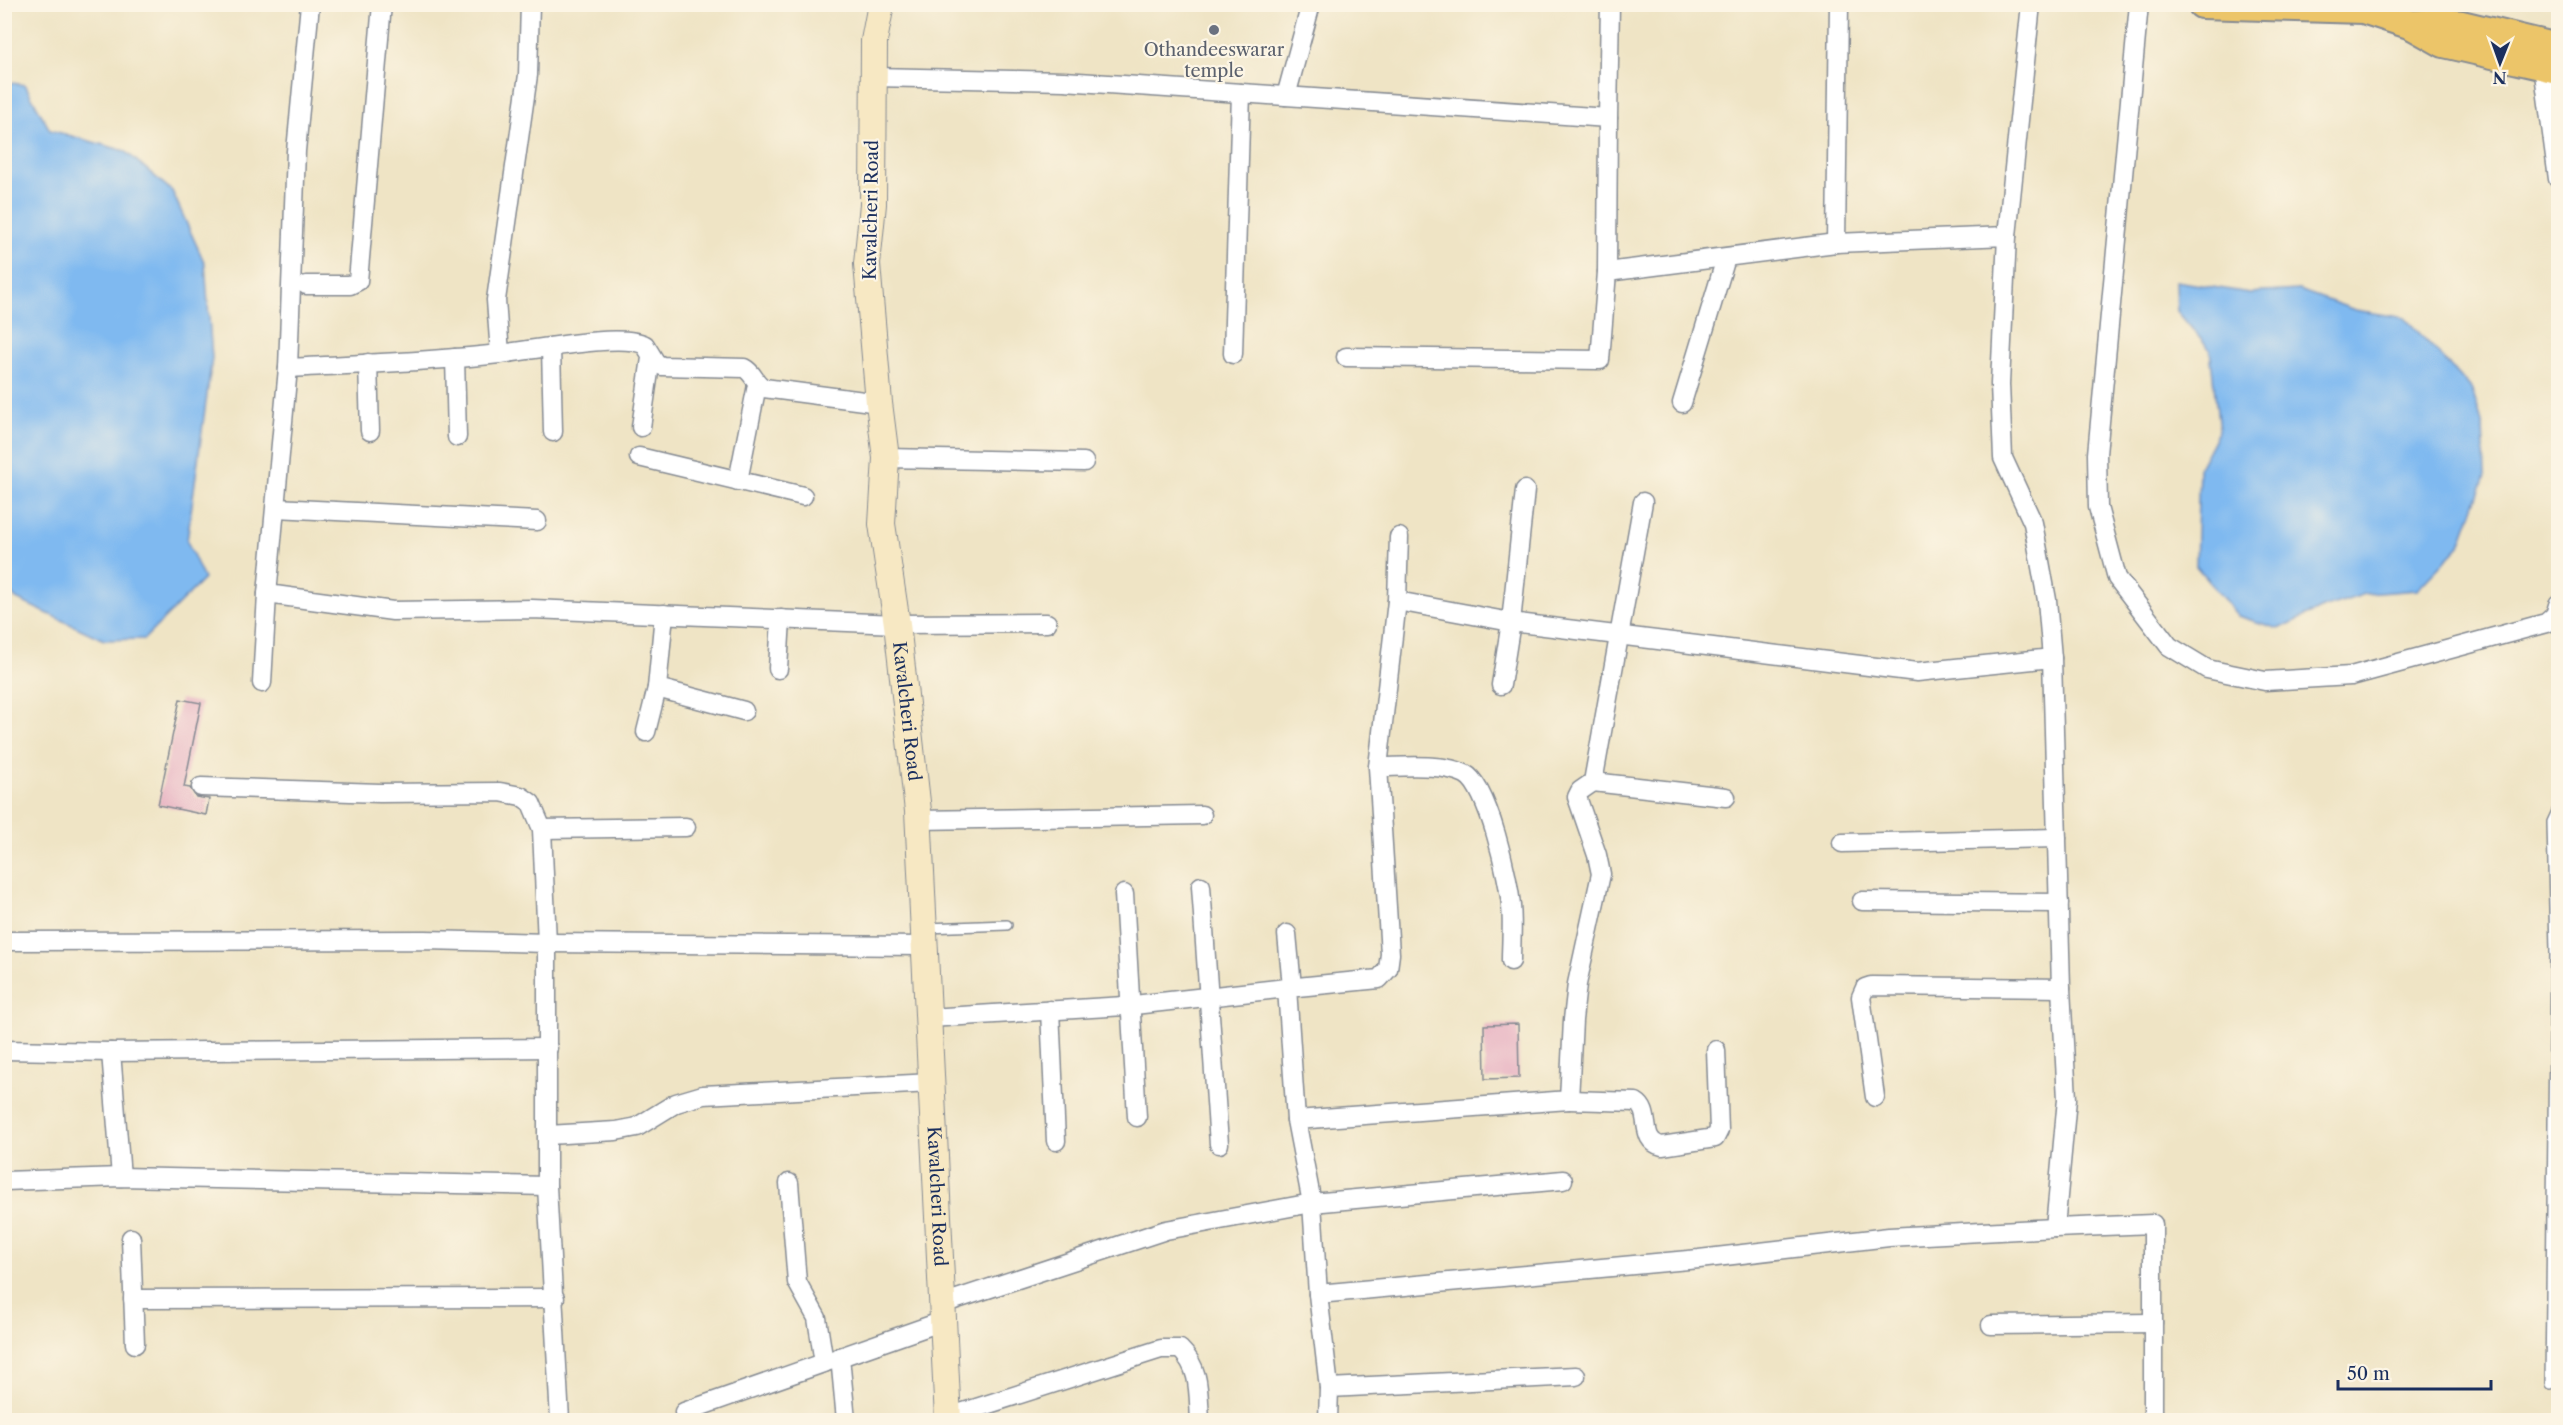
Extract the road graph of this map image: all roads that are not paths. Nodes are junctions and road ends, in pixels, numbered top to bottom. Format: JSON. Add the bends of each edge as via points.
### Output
{"nodes":[{"id":1,"x":310,"y":4,"type":"edge"},
{"id":2,"x":382,"y":4,"type":"edge"},
{"id":3,"x":530,"y":4,"type":"edge"},
{"id":4,"x":881,"y":4,"type":"edge"},
{"id":5,"x":1311,"y":4,"type":"edge"},
{"id":6,"x":1610,"y":4,"type":"edge"},
{"id":7,"x":1839,"y":4,"type":"edge"},
{"id":8,"x":2031,"y":4,"type":"edge"},
{"id":9,"x":2139,"y":4,"type":"edge"},
{"id":10,"x":2203,"y":5,"type":"edge"},
{"id":11,"x":2363,"y":7,"type":"edge"},
{"id":12,"x":2553,"y":61,"type":"edge"},
{"id":13,"x":873,"y":76,"type":"junction"},
{"id":14,"x":1241,"y":93,"type":"junction"},
{"id":15,"x":1286,"y":96,"type":"junction"},
{"id":16,"x":1608,"y":118,"type":"junction"},
{"id":17,"x":2559,"y":179,"type":"edge"},
{"id":18,"x":2007,"y":236,"type":"junction"},
{"id":19,"x":1836,"y":243,"type":"junction"},
{"id":20,"x":1726,"y":258,"type":"junction"},
{"id":21,"x":1607,"y":272,"type":"junction"},
{"id":22,"x":306,"y":285,"type":"dead end"},
{"id":23,"x":551,"y":347,"type":"junction"},
{"id":24,"x":500,"y":354,"type":"junction"},
{"id":25,"x":1233,"y":354,"type":"dead end"},
{"id":26,"x":455,"y":357,"type":"junction"},
{"id":27,"x":1346,"y":357,"type":"dead end"},
{"id":28,"x":651,"y":358,"type":"junction"},
{"id":29,"x":368,"y":363,"type":"junction"},
{"id":30,"x":288,"y":368,"type":"junction"},
{"id":31,"x":757,"y":385,"type":"junction"},
{"id":32,"x":879,"y":403,"type":"junction"},
{"id":33,"x":1682,"y":403,"type":"dead end"},
{"id":34,"x":641,"y":427,"type":"dead end"},
{"id":35,"x":370,"y":431,"type":"dead end"},
{"id":36,"x":553,"y":432,"type":"dead end"},
{"id":37,"x":457,"y":436,"type":"dead end"},
{"id":38,"x":639,"y":457,"type":"dead end"},
{"id":39,"x":886,"y":458,"type":"junction"},
{"id":40,"x":1084,"y":462,"type":"dead end"},
{"id":41,"x":738,"y":481,"type":"junction"},
{"id":42,"x":1525,"y":490,"type":"dead end"},
{"id":43,"x":803,"y":496,"type":"dead end"},
{"id":44,"x":1643,"y":502,"type":"dead end"},
{"id":45,"x":276,"y":508,"type":"junction"},
{"id":46,"x":537,"y":521,"type":"dead end"},
{"id":47,"x":1399,"y":537,"type":"dead end"},
{"id":48,"x":267,"y":594,"type":"junction"},
{"id":49,"x":1397,"y":601,"type":"junction"},
{"id":50,"x":2559,"y":605,"type":"edge"},
{"id":51,"x":664,"y":614,"type":"junction"},
{"id":52,"x":782,"y":619,"type":"junction"},
{"id":53,"x":1511,"y":622,"type":"junction"},
{"id":54,"x":1047,"y":623,"type":"dead end"},
{"id":55,"x":897,"y":624,"type":"junction"},
{"id":56,"x":1618,"y":636,"type":"junction"},
{"id":57,"x":2052,"y":658,"type":"junction"},
{"id":58,"x":778,"y":669,"type":"dead end"},
{"id":59,"x":262,"y":683,"type":"dead end"},
{"id":60,"x":1501,"y":685,"type":"dead end"},
{"id":61,"x":657,"y":688,"type":"junction"},
{"id":62,"x":744,"y":711,"type":"dead end"},
{"id":63,"x":646,"y":732,"type":"dead end"},
{"id":64,"x":1378,"y":767,"type":"junction"},
{"id":65,"x":1593,"y":782,"type":"junction"},
{"id":66,"x":201,"y":787,"type":"dead end"},
{"id":67,"x":1726,"y":797,"type":"dead end"},
{"id":68,"x":2559,"y":809,"type":"edge"},
{"id":69,"x":1202,"y":815,"type":"dead end"},
{"id":70,"x":919,"y":820,"type":"junction"},
{"id":71,"x":686,"y":827,"type":"dead end"},
{"id":72,"x":542,"y":829,"type":"junction"},
{"id":73,"x":2057,"y":838,"type":"junction"},
{"id":74,"x":1842,"y":843,"type":"dead end"},
{"id":75,"x":1201,"y":886,"type":"dead end"},
{"id":76,"x":1124,"y":894,"type":"dead end"},
{"id":77,"x":1862,"y":901,"type":"dead end"},
{"id":78,"x":2059,"y":903,"type":"junction"},
{"id":79,"x":1007,"y":925,"type":"dead end"},
{"id":80,"x":1287,"y":934,"type":"dead end"},
{"id":81,"x":2557,"y":934,"type":"edge"},
{"id":82,"x":925,"y":937,"type":"junction"},
{"id":83,"x":4,"y":941,"type":"edge"},
{"id":84,"x":548,"y":943,"type":"junction"},
{"id":85,"x":2557,"y":951,"type":"edge"},
{"id":86,"x":1511,"y":961,"type":"dead end"},
{"id":87,"x":1289,"y":988,"type":"junction"},
{"id":88,"x":2061,"y":988,"type":"junction"},
{"id":89,"x":1208,"y":995,"type":"junction"},
{"id":90,"x":1131,"y":1005,"type":"junction"},
{"id":91,"x":1050,"y":1011,"type":"junction"},
{"id":92,"x":929,"y":1018,"type":"junction"},
{"id":93,"x":548,"y":1048,"type":"junction"},
{"id":94,"x":4,"y":1050,"type":"edge"},
{"id":95,"x":1716,"y":1050,"type":"dead end"},
{"id":96,"x":111,"y":1052,"type":"junction"},
{"id":97,"x":932,"y":1083,"type":"junction"},
{"id":98,"x":1875,"y":1097,"type":"dead end"},
{"id":99,"x":1569,"y":1100,"type":"junction"},
{"id":100,"x":1137,"y":1117,"type":"dead end"},
{"id":101,"x":1296,"y":1120,"type":"junction"},
{"id":102,"x":548,"y":1135,"type":"junction"},
{"id":103,"x":1056,"y":1141,"type":"dead end"},
{"id":104,"x":1219,"y":1144,"type":"dead end"},
{"id":105,"x":121,"y":1177,"type":"junction"},
{"id":106,"x":1563,"y":1180,"type":"dead end"},
{"id":107,"x":4,"y":1181,"type":"edge"},
{"id":108,"x":789,"y":1184,"type":"dead end"},
{"id":109,"x":547,"y":1186,"type":"junction"},
{"id":110,"x":1312,"y":1203,"type":"junction"},
{"id":111,"x":2055,"y":1228,"type":"junction"},
{"id":112,"x":131,"y":1238,"type":"dead end"},
{"id":113,"x":1318,"y":1294,"type":"junction"},
{"id":114,"x":555,"y":1298,"type":"junction"},
{"id":115,"x":133,"y":1299,"type":"junction"},
{"id":116,"x":943,"y":1312,"type":"junction"},
{"id":117,"x":2153,"y":1323,"type":"junction"},
{"id":118,"x":1991,"y":1325,"type":"dead end"},
{"id":119,"x":135,"y":1344,"type":"dead end"},
{"id":120,"x":832,"y":1360,"type":"junction"},
{"id":121,"x":1576,"y":1376,"type":"dead end"},
{"id":122,"x":2550,"y":1384,"type":"dead end"},
{"id":123,"x":1329,"y":1388,"type":"junction"},
{"id":124,"x":684,"y":1412,"type":"dead end"},
{"id":125,"x":948,"y":1419,"type":"edge"},
{"id":126,"x":560,"y":1420,"type":"edge"},
{"id":127,"x":846,"y":1420,"type":"edge"},
{"id":128,"x":1200,"y":1420,"type":"edge"},
{"id":129,"x":1328,"y":1420,"type":"edge"},
{"id":130,"x":2153,"y":1420,"type":"edge"}],
"edges":[{"from":1,"to":30,"type":"street","via":[[296,151]]},
{"from":2,"to":22,"type":"street","via":[[358,280],[350,285]]},
{"from":3,"to":24,"type":"street","via":[[528,75],[495,300]]},
{"from":4,"to":13,"type":"street","name":"Kavalcheri Road"},
{"from":5,"to":15,"type":"street"},
{"from":6,"to":16,"type":"street"},
{"from":7,"to":19,"type":"street"},
{"from":8,"to":18,"type":"street"},
{"from":9,"to":50,"type":"street","via":[[2097,454],[2098,507],[2117,578],[2169,646],[2207,669],[2265,681],[2351,676],[2546,623]]},
{"from":10,"to":11,"type":"main road"},
{"from":11,"to":12,"type":"main road","via":[[2412,26],[2462,25]]},
{"from":12,"to":17,"type":"street"},
{"from":13,"to":14,"type":"street","via":[[1064,81]]},
{"from":13,"to":32,"type":"street","name":"Kavalcheri Road","via":[[873,204],[867,264]]},
{"from":14,"to":15,"type":"street"},
{"from":14,"to":25,"type":"street"},
{"from":15,"to":16,"type":"street"},
{"from":16,"to":21,"type":"street"},
{"from":18,"to":19,"type":"street"},
{"from":18,"to":57,"type":"street","via":[[2000,384],[2003,458],[2033,523],[2047,600]]},
{"from":19,"to":20,"type":"street"},
{"from":20,"to":21,"type":"street"},
{"from":20,"to":33,"type":"street"},
{"from":21,"to":27,"type":"street","via":[[1600,360]]},
{"from":23,"to":24,"type":"street"},
{"from":23,"to":28,"type":"street","via":[[639,342]]},
{"from":23,"to":36,"type":"street"},
{"from":24,"to":26,"type":"street"},
{"from":26,"to":29,"type":"street"},
{"from":26,"to":37,"type":"street"},
{"from":28,"to":31,"type":"street","via":[[662,366],[744,368],[753,374]]},
{"from":28,"to":34,"type":"street"},
{"from":29,"to":30,"type":"street"},
{"from":29,"to":35,"type":"street"},
{"from":30,"to":45,"type":"street"},
{"from":31,"to":32,"type":"street"},
{"from":31,"to":41,"type":"street"},
{"from":32,"to":39,"type":"street","name":"Kavalcheri Road"},
{"from":38,"to":41,"type":"street"},
{"from":39,"to":40,"type":"street"},
{"from":39,"to":55,"type":"street","name":"Kavalcheri Road","via":[[882,524]]},
{"from":41,"to":43,"type":"street"},
{"from":42,"to":53,"type":"street"},
{"from":44,"to":56,"type":"street"},
{"from":45,"to":46,"type":"street"},
{"from":45,"to":48,"type":"street"},
{"from":47,"to":49,"type":"street"},
{"from":48,"to":51,"type":"street","via":[[393,611],[532,609]]},
{"from":48,"to":59,"type":"street"},
{"from":49,"to":53,"type":"street"},
{"from":49,"to":64,"type":"street"},
{"from":51,"to":52,"type":"street"},
{"from":51,"to":61,"type":"street"},
{"from":52,"to":55,"type":"street"},
{"from":52,"to":58,"type":"street"},
{"from":53,"to":56,"type":"street"},
{"from":53,"to":60,"type":"street"},
{"from":54,"to":55,"type":"street"},
{"from":55,"to":70,"type":"street","name":"Kavalcheri Road"},
{"from":56,"to":57,"type":"street","via":[[1917,672]]},
{"from":56,"to":65,"type":"street"},
{"from":57,"to":73,"type":"street"},
{"from":61,"to":62,"type":"street"},
{"from":61,"to":63,"type":"street"},
{"from":64,"to":86,"type":"street","via":[[1454,770],[1467,774],[1476,784],[1503,858],[1511,906]]},
{"from":64,"to":87,"type":"street","via":[[1388,969],[1379,979]]},
{"from":65,"to":67,"type":"street"},
{"from":65,"to":99,"type":"street","via":[[1580,790],[1577,797],[1600,874],[1577,984]]},
{"from":66,"to":72,"type":"street","via":[[380,793],[501,792],[521,796],[531,803]]},
{"from":68,"to":81,"type":"lane","via":[[2552,822]]},
{"from":69,"to":70,"type":"street"},
{"from":70,"to":82,"type":"street","name":"Kavalcheri Road"},
{"from":71,"to":72,"type":"street"},
{"from":72,"to":84,"type":"street"},
{"from":73,"to":74,"type":"street"},
{"from":73,"to":78,"type":"street"},
{"from":75,"to":89,"type":"street"},
{"from":76,"to":90,"type":"street"},
{"from":77,"to":78,"type":"street"},
{"from":78,"to":88,"type":"street"},
{"from":79,"to":82,"type":"lane"},
{"from":80,"to":87,"type":"street"},
{"from":81,"to":85,"type":"lane"},
{"from":82,"to":84,"type":"street"},
{"from":82,"to":92,"type":"street","name":"Kavalcheri Road"},
{"from":83,"to":84,"type":"street","via":[[425,939]]},
{"from":84,"to":93,"type":"street"},
{"from":85,"to":122,"type":"lane"},
{"from":87,"to":89,"type":"street"},
{"from":87,"to":101,"type":"street"},
{"from":88,"to":98,"type":"street","via":[[1865,988],[1862,997]]},
{"from":88,"to":111,"type":"street","via":[[2067,1099]]},
{"from":89,"to":90,"type":"street"},
{"from":89,"to":104,"type":"street"},
{"from":90,"to":91,"type":"street"},
{"from":90,"to":100,"type":"street"},
{"from":91,"to":92,"type":"street"},
{"from":91,"to":103,"type":"street"},
{"from":92,"to":97,"type":"street","name":"Kavalcheri Road"},
{"from":93,"to":96,"type":"street"},
{"from":93,"to":102,"type":"street"},
{"from":94,"to":96,"type":"street"},
{"from":95,"to":99,"type":"street","via":[[1719,1130],[1715,1138],[1654,1144],[1649,1139],[1642,1108],[1636,1102]]},
{"from":96,"to":105,"type":"street"},
{"from":97,"to":102,"type":"street","via":[[703,1095],[676,1102],[637,1127]]},
{"from":97,"to":116,"type":"street","name":"Kavalcheri Road"},
{"from":99,"to":101,"type":"street"},
{"from":101,"to":110,"type":"street"},
{"from":102,"to":109,"type":"street"},
{"from":105,"to":107,"type":"street"},
{"from":105,"to":109,"type":"street"},
{"from":106,"to":110,"type":"street"},
{"from":108,"to":120,"type":"street","via":[[797,1282],[817,1318]]},
{"from":109,"to":114,"type":"street"},
{"from":110,"to":113,"type":"street"},
{"from":110,"to":116,"type":"street","via":[[1166,1230]]},
{"from":111,"to":113,"type":"street","via":[[1889,1237],[1699,1259]]},
{"from":111,"to":117,"type":"street","via":[[2153,1224]]},
{"from":112,"to":115,"type":"street"},
{"from":113,"to":123,"type":"street"},
{"from":114,"to":115,"type":"street"},
{"from":114,"to":126,"type":"street"},
{"from":115,"to":119,"type":"street"},
{"from":116,"to":120,"type":"street"},
{"from":116,"to":125,"type":"street","name":"Kavalcheri Road"},
{"from":117,"to":118,"type":"street"},
{"from":117,"to":130,"type":"street"},
{"from":120,"to":124,"type":"street"},
{"from":120,"to":127,"type":"street"},
{"from":121,"to":123,"type":"street"},
{"from":123,"to":129,"type":"street"},
{"from":125,"to":128,"type":"street","via":[[1161,1349],[1180,1349],[1196,1371]]}]}
